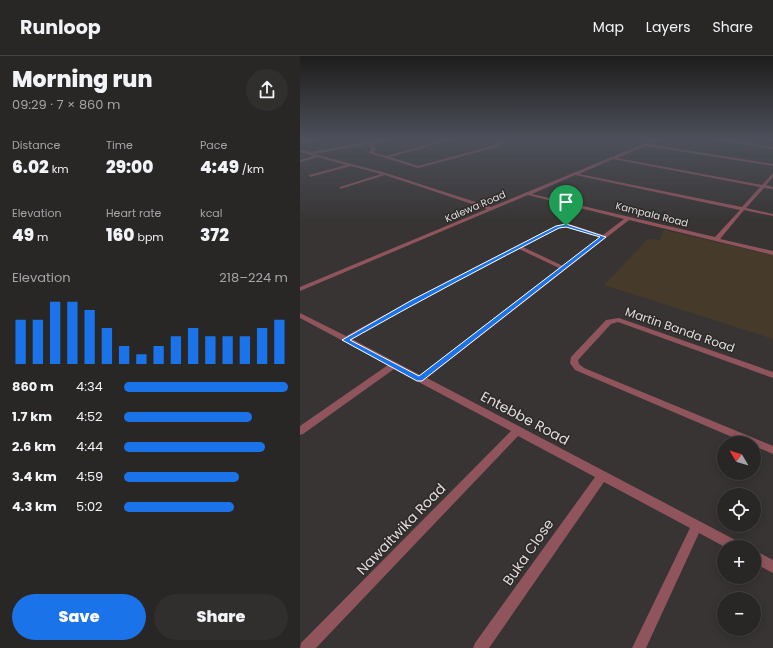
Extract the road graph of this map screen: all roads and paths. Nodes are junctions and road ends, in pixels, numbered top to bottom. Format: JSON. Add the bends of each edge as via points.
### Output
{"nodes":[{"id":1,"x":339,"y":168,"type":"edge"},
{"id":2,"x":363,"y":168,"type":"edge"},
{"id":3,"x":590,"y":168,"type":"edge"},
{"id":4,"x":664,"y":168,"type":"edge"},
{"id":5,"x":385,"y":174,"type":"junction"},
{"id":6,"x":575,"y":174,"type":"junction"},
{"id":7,"x":773,"y":174,"type":"edge"},
{"id":8,"x":310,"y":176,"type":"dead end"},
{"id":9,"x":762,"y":186,"type":"junction"},
{"id":10,"x":342,"y":188,"type":"dead end"},
{"id":11,"x":773,"y":188,"type":"edge"},
{"id":12,"x":528,"y":194,"type":"junction"},
{"id":13,"x":491,"y":209,"type":"junction"},
{"id":14,"x":743,"y":209,"type":"junction"},
{"id":15,"x":773,"y":215,"type":"edge"},
{"id":16,"x":628,"y":218,"type":"junction"},
{"id":17,"x":604,"y":237,"type":"junction"},
{"id":18,"x":717,"y":239,"type":"junction"},
{"id":19,"x":518,"y":247,"type":"junction"},
{"id":20,"x":773,"y":253,"type":"edge"},
{"id":21,"x":563,"y":268,"type":"junction"},
{"id":22,"x":300,"y":289,"type":"edge"},
{"id":23,"x":300,"y":315,"type":"edge"},
{"id":24,"x":345,"y":340,"type":"junction"},
{"id":25,"x":394,"y":365,"type":"junction"},
{"id":26,"x":773,"y":375,"type":"edge"},
{"id":27,"x":420,"y":379,"type":"junction"},
{"id":28,"x":300,"y":431,"type":"edge"},
{"id":29,"x":517,"y":431,"type":"junction"},
{"id":30,"x":773,"y":450,"type":"edge"},
{"id":31,"x":603,"y":475,"type":"junction"},
{"id":32,"x":697,"y":525,"type":"junction"},
{"id":33,"x":724,"y":540,"type":"edge"},
{"id":34,"x":761,"y":560,"type":"edge"},
{"id":35,"x":773,"y":567,"type":"edge"},
{"id":36,"x":306,"y":648,"type":"edge"},
{"id":37,"x":480,"y":648,"type":"edge"},
{"id":38,"x":639,"y":648,"type":"edge"}],
"edges":[{"from":1,"to":8,"type":"street"},
{"from":2,"to":5,"type":"street"},
{"from":3,"to":6,"type":"street","name":"Kalewa Road"},
{"from":4,"to":9,"type":"street"},
{"from":5,"to":10,"type":"street"},
{"from":5,"to":13,"type":"street"},
{"from":6,"to":12,"type":"street","name":"Kalewa Road"},
{"from":6,"to":14,"type":"street"},
{"from":7,"to":9,"type":"street"},
{"from":9,"to":11,"type":"street"},
{"from":9,"to":14,"type":"street"},
{"from":12,"to":13,"type":"street","name":"Kalewa Road"},
{"from":12,"to":16,"type":"street","name":"Kampala Road"},
{"from":13,"to":22,"type":"street","name":"Kalewa Road"},
{"from":14,"to":15,"type":"street"},
{"from":14,"to":18,"type":"street"},
{"from":16,"to":17,"type":"street"},
{"from":16,"to":18,"type":"street","name":"Kampala Road"},
{"from":17,"to":19,"type":"street","via":[[563,226]]},
{"from":17,"to":21,"type":"street"},
{"from":18,"to":20,"type":"street","name":"Kampala Road"},
{"from":19,"to":21,"type":"street"},
{"from":19,"to":24,"type":"street"},
{"from":21,"to":27,"type":"street"},
{"from":23,"to":24,"type":"street","name":"Entebbe Road"},
{"from":24,"to":25,"type":"street","name":"Entebbe Road"},
{"from":25,"to":27,"type":"street","name":"Entebbe Road"},
{"from":25,"to":28,"type":"street"},
{"from":26,"to":30,"type":"street","name":"Martin Banda Road","via":[[619,320],[609,322],[576,354],[574,363],[581,370]]},
{"from":27,"to":29,"type":"street","name":"Entebbe Road"},
{"from":29,"to":31,"type":"street","name":"Entebbe Road"},
{"from":29,"to":36,"type":"street","name":"Nawaitwika Road"},
{"from":31,"to":32,"type":"street","name":"Entebbe Road"},
{"from":31,"to":37,"type":"street","name":"Buka Close"},
{"from":32,"to":33,"type":"street","name":"Entebbe Road"},
{"from":32,"to":38,"type":"street"},
{"from":34,"to":35,"type":"street"}]}
